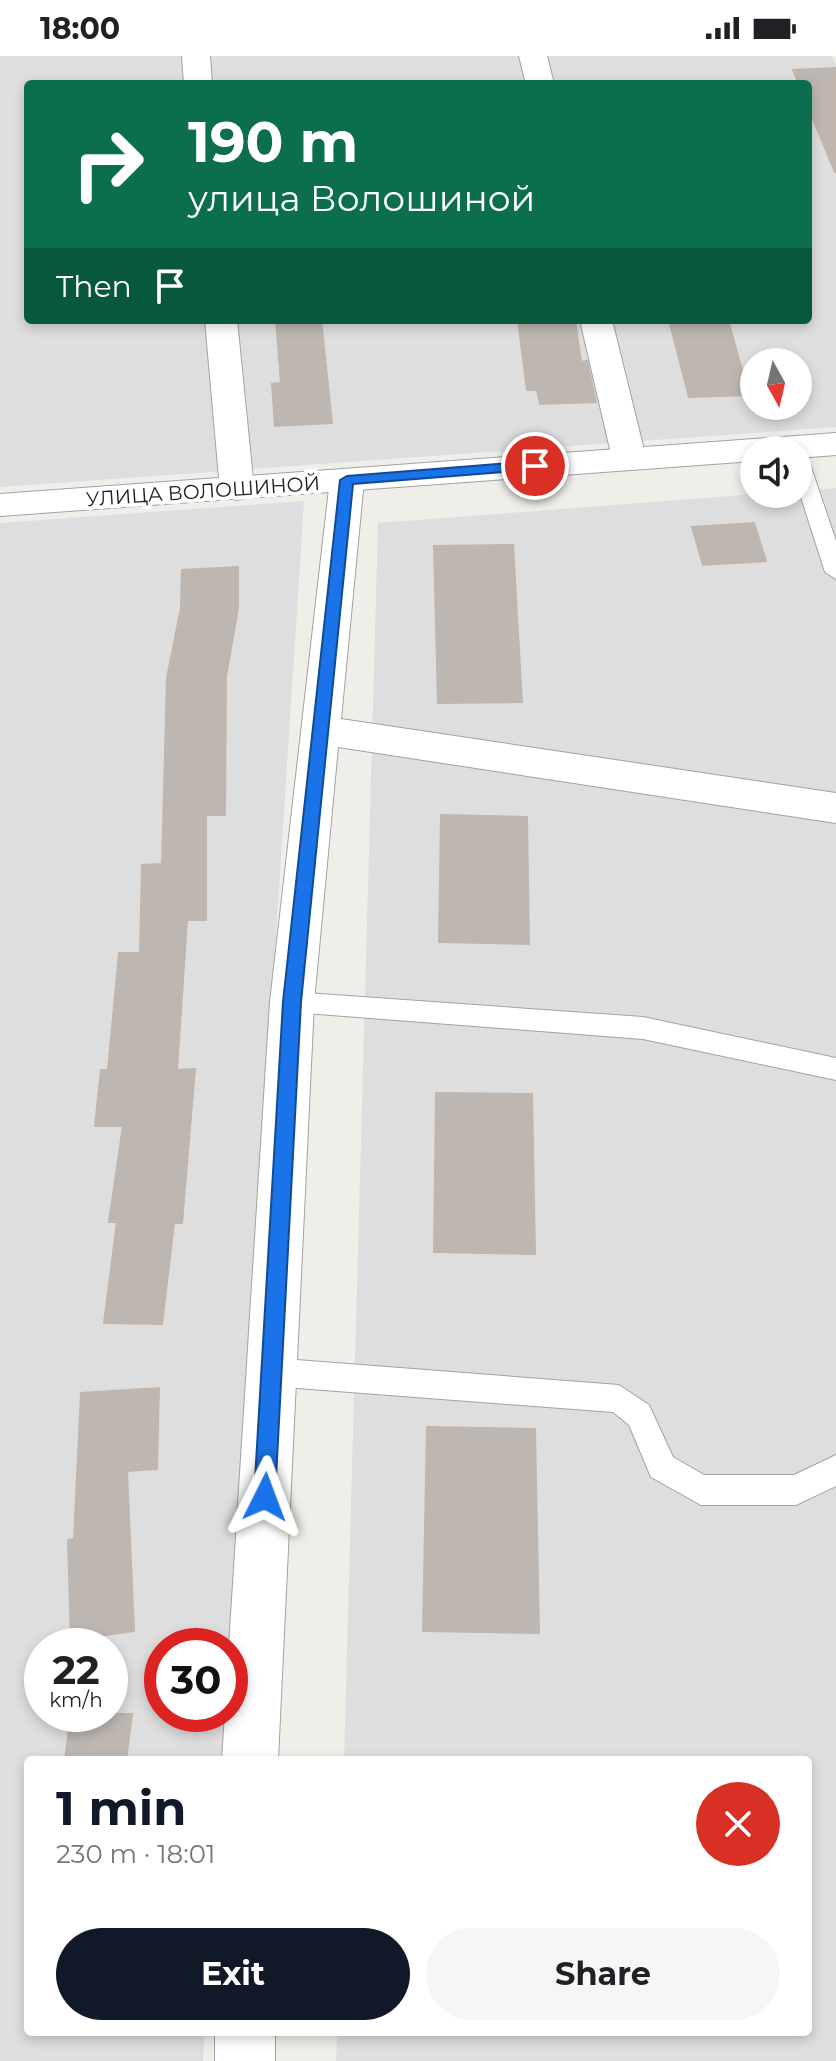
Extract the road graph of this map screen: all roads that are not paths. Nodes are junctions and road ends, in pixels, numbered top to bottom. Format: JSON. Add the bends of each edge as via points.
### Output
{"nodes":[{"id":1,"x":196,"y":56,"type":"edge"},
{"id":2,"x":533,"y":56,"type":"edge"},
{"id":3,"x":198,"y":80,"type":"edge"},
{"id":4,"x":539,"y":80,"type":"edge"},
{"id":5,"x":221,"y":324,"type":"edge"},
{"id":6,"x":597,"y":324,"type":"edge"},
{"id":7,"x":836,"y":444,"type":"edge"},
{"id":8,"x":812,"y":448,"type":"edge"},
{"id":9,"x":740,"y":453,"type":"edge"},
{"id":10,"x":629,"y":458,"type":"junction"},
{"id":11,"x":347,"y":480,"type":"junction"},
{"id":12,"x":237,"y":489,"type":"junction"},
{"id":13,"x":812,"y":499,"type":"edge"},
{"id":14,"x":0,"y":505,"type":"edge"},
{"id":15,"x":836,"y":572,"type":"edge"},
{"id":16,"x":321,"y":730,"type":"junction"},
{"id":17,"x":836,"y":808,"type":"edge"},
{"id":18,"x":292,"y":1002,"type":"junction"},
{"id":19,"x":836,"y":1069,"type":"edge"},
{"id":20,"x":271,"y":1372,"type":"junction"},
{"id":21,"x":836,"y":1470,"type":"edge"},
{"id":22,"x":250,"y":1756,"type":"edge"},
{"id":23,"x":245,"y":2036,"type":"edge"},
{"id":24,"x":245,"y":2061,"type":"edge"}],
"edges":[{"from":1,"to":3,"type":"street"},
{"from":2,"to":4,"type":"street"},
{"from":5,"to":12,"type":"street"},
{"from":6,"to":10,"type":"street"},
{"from":7,"to":8,"type":"street","name":"УЛИЦА ВОЛОШИНОЙ"},
{"from":9,"to":10,"type":"street","name":"УЛИЦА ВОЛОШИНОЙ"},
{"from":10,"to":11,"type":"street","name":"УЛИЦА ВОЛОШИНОЙ"},
{"from":11,"to":12,"type":"street","name":"УЛИЦА ВОЛОШИНОЙ"},
{"from":11,"to":16,"type":"street"},
{"from":12,"to":14,"type":"street","name":"УЛИЦА ВОЛОШИНОЙ"},
{"from":13,"to":15,"type":"lane"},
{"from":16,"to":17,"type":"street"},
{"from":16,"to":18,"type":"street"},
{"from":18,"to":19,"type":"lane","via":[[643,1028]]},
{"from":18,"to":20,"type":"street"},
{"from":20,"to":21,"type":"lane","via":[[619,1399],[639,1415],[662,1467],[701,1490],[796,1490]]},
{"from":20,"to":22,"type":"street"},
{"from":23,"to":24,"type":"street"}]}
